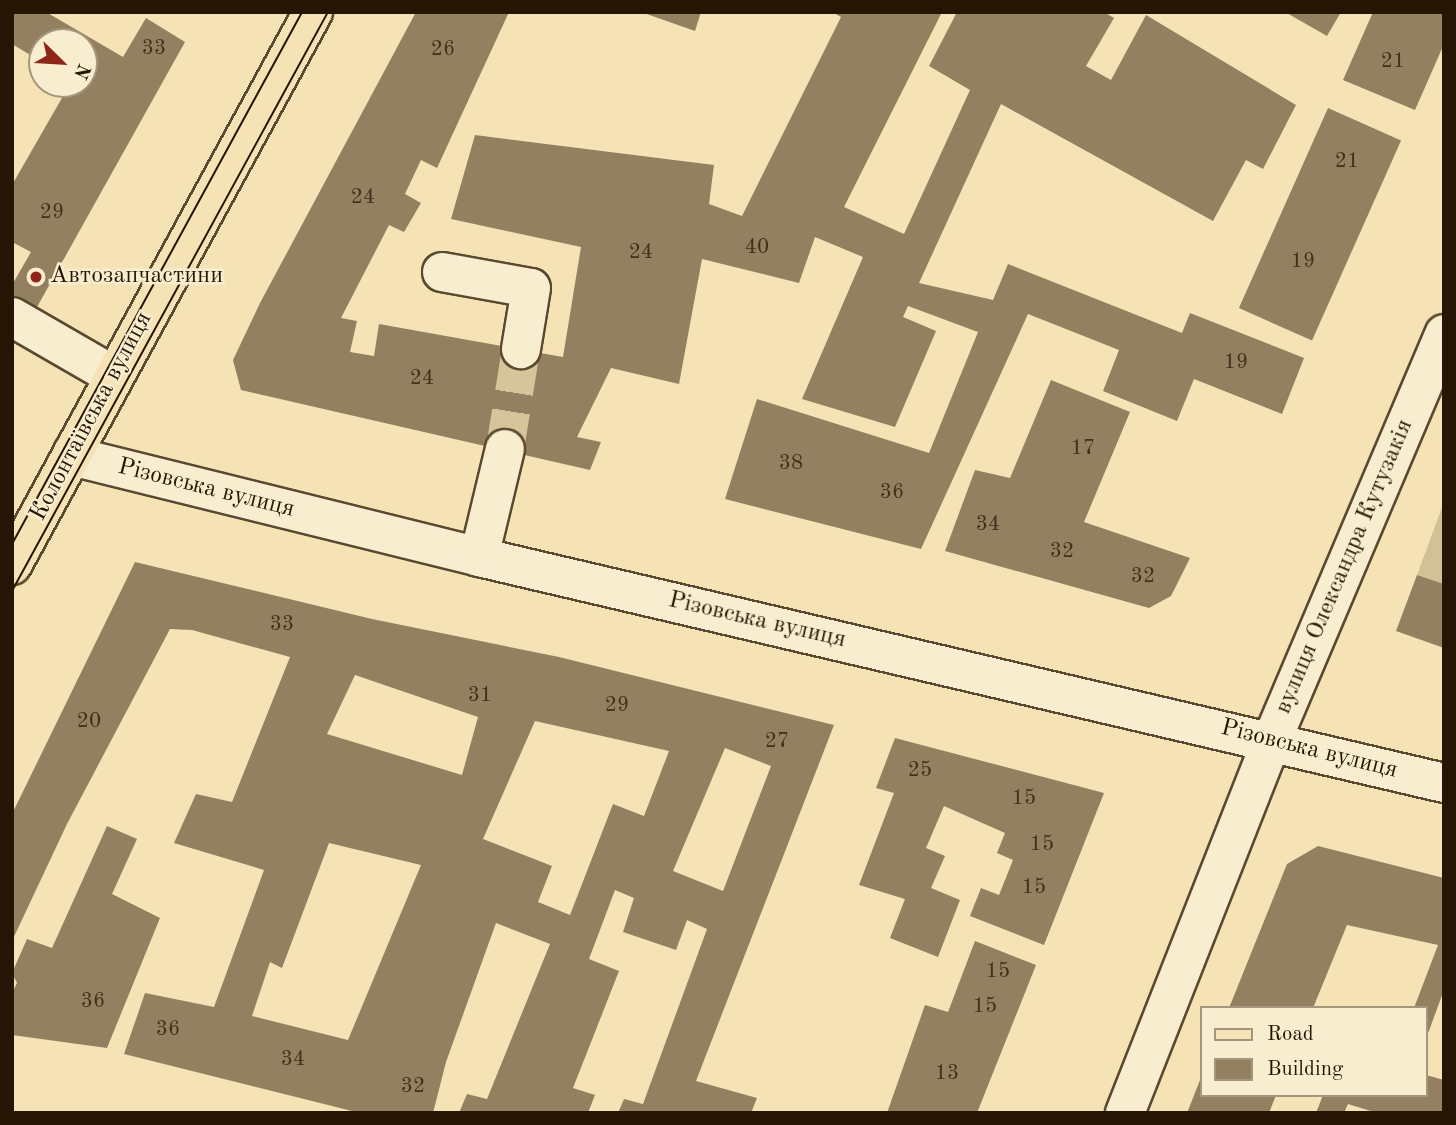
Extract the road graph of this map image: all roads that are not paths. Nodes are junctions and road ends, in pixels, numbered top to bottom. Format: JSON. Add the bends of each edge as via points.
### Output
{"nodes":[{"id":1,"x":313,"y":12,"type":"edge"},
{"id":2,"x":442,"y":272,"type":"dead end"},
{"id":3,"x":12,"y":317,"type":"edge"},
{"id":4,"x":1444,"y":334,"type":"edge"},
{"id":5,"x":521,"y":349,"type":"tunnel mouth"},
{"id":6,"x":114,"y":376,"type":"junction"},
{"id":7,"x":505,"y":449,"type":"tunnel mouth"},
{"id":8,"x":72,"y":453,"type":"junction"},
{"id":9,"x":479,"y":557,"type":"junction"},
{"id":10,"x":12,"y":565,"type":"edge"},
{"id":11,"x":1272,"y":740,"type":"junction"},
{"id":12,"x":1444,"y":783,"type":"edge"},
{"id":13,"x":1125,"y":1113,"type":"edge"}],
"edges":[{"from":1,"to":6,"type":"main road","name":"Колонтаївська вулиця"},
{"from":2,"to":5,"type":"street","via":[[531,288]]},
{"from":3,"to":6,"type":"street"},
{"from":4,"to":11,"type":"street","name":"вулиця Олександра Кутузакія"},
{"from":6,"to":8,"type":"main road","name":"Колонтаївська вулиця"},
{"from":7,"to":9,"type":"street"},
{"from":8,"to":9,"type":"street","name":"Різовська вулиця"},
{"from":8,"to":10,"type":"main road","name":"Колонтаївська вулиця"},
{"from":9,"to":11,"type":"street","name":"Різовська вулиця"},
{"from":11,"to":12,"type":"street","name":"Різовська вулиця"},
{"from":11,"to":13,"type":"street","name":"вулиця Олександра Кутузакія"}]}
